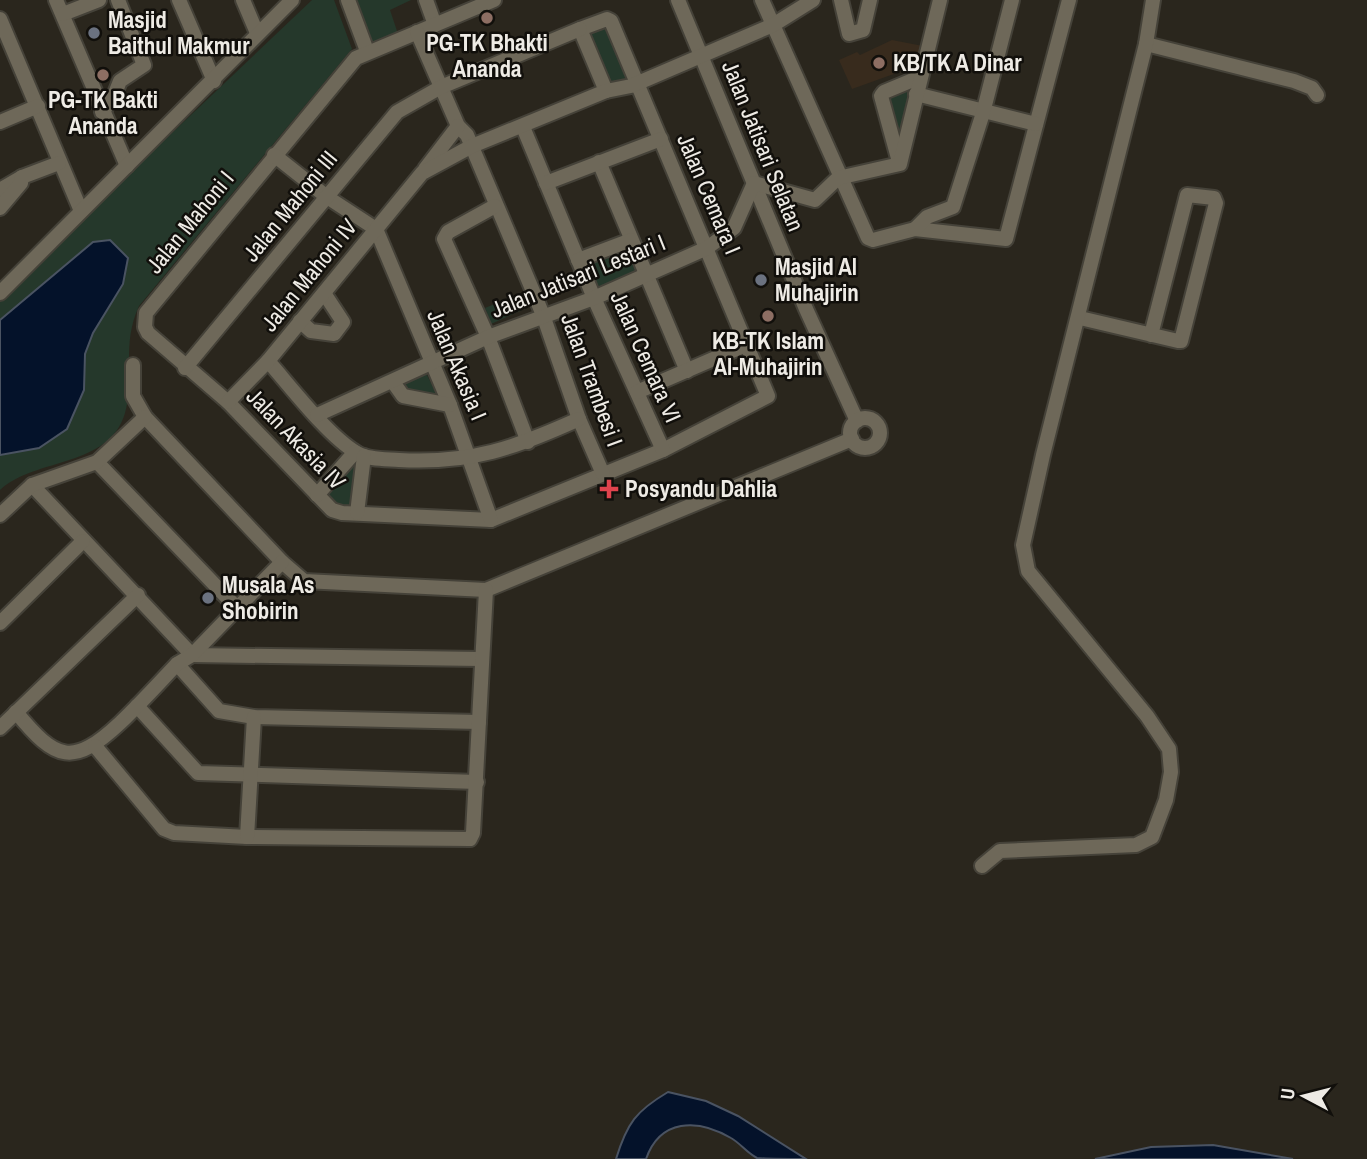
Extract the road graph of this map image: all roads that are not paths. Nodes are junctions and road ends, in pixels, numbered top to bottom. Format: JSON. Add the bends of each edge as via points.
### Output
{"nodes":[{"id":1,"x":56,"y":0,"type":"edge"},
{"id":2,"x":99,"y":0,"type":"edge"},
{"id":3,"x":118,"y":0,"type":"edge"},
{"id":4,"x":178,"y":0,"type":"edge"},
{"id":5,"x":243,"y":0,"type":"edge"},
{"id":6,"x":292,"y":0,"type":"edge"},
{"id":7,"x":348,"y":0,"type":"edge"},
{"id":8,"x":426,"y":0,"type":"edge"},
{"id":9,"x":678,"y":0,"type":"edge"},
{"id":10,"x":762,"y":0,"type":"edge"},
{"id":11,"x":814,"y":0,"type":"edge"},
{"id":12,"x":841,"y":0,"type":"edge"},
{"id":13,"x":870,"y":0,"type":"edge"},
{"id":14,"x":940,"y":0,"type":"edge"},
{"id":15,"x":1012,"y":0,"type":"edge"},
{"id":16,"x":1069,"y":0,"type":"edge"},
{"id":17,"x":1153,"y":0,"type":"edge"},
{"id":18,"x":489,"y":1,"type":"edge"},
{"id":19,"x":63,"y":14,"type":"junction"},
{"id":20,"x":0,"y":19,"type":"edge"},
{"id":21,"x":435,"y":25,"type":"junction"},
{"id":22,"x":772,"y":25,"type":"junction"},
{"id":23,"x":580,"y":29,"type":"junction"},
{"id":24,"x":418,"y":32,"type":"junction"},
{"id":25,"x":257,"y":33,"type":"junction"},
{"id":26,"x":4,"y":39,"type":"edge"},
{"id":27,"x":1146,"y":44,"type":"junction"},
{"id":28,"x":367,"y":51,"type":"junction"},
{"id":29,"x":701,"y":56,"type":"junction"},
{"id":30,"x":920,"y":77,"type":"junction"},
{"id":31,"x":214,"y":81,"type":"junction"},
{"id":32,"x":636,"y":83,"type":"junction"},
{"id":33,"x":441,"y":87,"type":"junction"},
{"id":34,"x":606,"y":91,"type":"junction"},
{"id":35,"x":916,"y":94,"type":"junction"},
{"id":36,"x":1317,"y":95,"type":"dead end"},
{"id":37,"x":38,"y":106,"type":"junction"},
{"id":38,"x":102,"y":112,"type":"junction"},
{"id":39,"x":983,"y":113,"type":"junction"},
{"id":40,"x":0,"y":122,"type":"edge"},
{"id":41,"x":1036,"y":124,"type":"junction"},
{"id":42,"x":458,"y":126,"type":"junction"},
{"id":43,"x":523,"y":127,"type":"junction"},
{"id":44,"x":661,"y":139,"type":"junction"},
{"id":45,"x":472,"y":146,"type":"junction"},
{"id":46,"x":274,"y":155,"type":"junction"},
{"id":47,"x":599,"y":162,"type":"junction"},
{"id":48,"x":59,"y":163,"type":"junction"},
{"id":49,"x":900,"y":164,"type":"junction"},
{"id":50,"x":127,"y":166,"type":"junction"},
{"id":51,"x":422,"y":173,"type":"junction"},
{"id":52,"x":22,"y":177,"type":"junction"},
{"id":53,"x":838,"y":178,"type":"junction"},
{"id":54,"x":546,"y":183,"type":"junction"},
{"id":55,"x":754,"y":183,"type":"junction"},
{"id":56,"x":0,"y":190,"type":"edge"},
{"id":57,"x":327,"y":197,"type":"junction"},
{"id":58,"x":495,"y":206,"type":"junction"},
{"id":59,"x":953,"y":207,"type":"junction"},
{"id":60,"x":0,"y":208,"type":"edge"},
{"id":61,"x":81,"y":211,"type":"junction"},
{"id":62,"x":376,"y":229,"type":"junction"},
{"id":63,"x":915,"y":229,"type":"junction"},
{"id":64,"x":950,"y":233,"type":"junction"},
{"id":65,"x":631,"y":240,"type":"junction"},
{"id":66,"x":707,"y":248,"type":"junction"},
{"id":67,"x":578,"y":260,"type":"junction"},
{"id":68,"x":645,"y":274,"type":"junction"},
{"id":69,"x":0,"y":293,"type":"edge"},
{"id":70,"x":324,"y":293,"type":"junction"},
{"id":71,"x":594,"y":298,"type":"junction"},
{"id":72,"x":543,"y":315,"type":"junction"},
{"id":73,"x":1080,"y":318,"type":"junction"},
{"id":74,"x":144,"y":320,"type":"joint"},
{"id":75,"x":300,"y":321,"type":"junction"},
{"id":76,"x":1151,"y":335,"type":"junction"},
{"id":77,"x":488,"y":337,"type":"junction"},
{"id":78,"x":748,"y":344,"type":"junction"},
{"id":79,"x":268,"y":361,"type":"junction"},
{"id":80,"x":432,"y":364,"type":"junction"},
{"id":81,"x":133,"y":365,"type":"dead end"},
{"id":82,"x":185,"y":368,"type":"junction"},
{"id":83,"x":687,"y":371,"type":"junction"},
{"id":84,"x":393,"y":382,"type":"junction"},
{"id":85,"x":637,"y":392,"type":"junction"},
{"id":86,"x":228,"y":402,"type":"junction"},
{"id":87,"x":450,"y":405,"type":"junction"},
{"id":88,"x":317,"y":415,"type":"junction"},
{"id":89,"x":145,"y":417,"type":"junction"},
{"id":90,"x":579,"y":419,"type":"junction"},
{"id":91,"x":857,"y":421,"type":"junction"},
{"id":92,"x":852,"y":439,"type":"junction"},
{"id":93,"x":528,"y":442,"type":"junction"},
{"id":94,"x":663,"y":450,"type":"junction"},
{"id":95,"x":360,"y":454,"type":"junction"},
{"id":96,"x":471,"y":459,"type":"junction"},
{"id":97,"x":97,"y":462,"type":"junction"},
{"id":98,"x":603,"y":474,"type":"junction"},
{"id":99,"x":32,"y":485,"type":"junction"},
{"id":100,"x":317,"y":495,"type":"junction"},
{"id":101,"x":357,"y":513,"type":"junction"},
{"id":102,"x":0,"y":515,"type":"edge"},
{"id":103,"x":491,"y":520,"type":"junction"},
{"id":104,"x":83,"y":541,"type":"junction"},
{"id":105,"x":282,"y":562,"type":"junction"},
{"id":106,"x":486,"y":590,"type":"junction"},
{"id":107,"x":138,"y":595,"type":"junction"},
{"id":108,"x":237,"y":608,"type":"junction"},
{"id":109,"x":0,"y":623,"type":"edge"},
{"id":110,"x":192,"y":655,"type":"junction"},
{"id":111,"x":481,"y":659,"type":"junction"},
{"id":112,"x":177,"y":664,"type":"junction"},
{"id":113,"x":137,"y":706,"type":"junction"},
{"id":114,"x":16,"y":712,"type":"junction"},
{"id":115,"x":254,"y":717,"type":"junction"},
{"id":116,"x":479,"y":722,"type":"junction"},
{"id":117,"x":0,"y":728,"type":"edge"},
{"id":118,"x":95,"y":746,"type":"junction"},
{"id":119,"x":250,"y":775,"type":"junction"},
{"id":120,"x":477,"y":782,"type":"junction"},
{"id":121,"x":247,"y":837,"type":"junction"},
{"id":122,"x":982,"y":866,"type":"dead end"}],
"edges":[{"from":1,"to":19,"type":"street"},
{"from":2,"to":19,"type":"street"},
{"from":3,"to":38,"type":"street","via":[[144,65],[120,81]]},
{"from":4,"to":31,"type":"street"},
{"from":5,"to":25,"type":"street"},
{"from":6,"to":25,"type":"street"},
{"from":7,"to":28,"type":"street"},
{"from":8,"to":21,"type":"street"},
{"from":9,"to":29,"type":"street","name":"Jalan Jatisari Selatan"},
{"from":10,"to":22,"type":"street"},
{"from":11,"to":22,"type":"street","name":"Jalan Mahoni IV"},
{"from":12,"to":13,"type":"street","via":[[849,34],[863,30]]},
{"from":14,"to":30,"type":"street"},
{"from":15,"to":39,"type":"street"},
{"from":16,"to":41,"type":"street"},
{"from":17,"to":27,"type":"street"},
{"from":18,"to":21,"type":"street","name":"Jalan Mahoni I"},
{"from":19,"to":38,"type":"street"},
{"from":20,"to":26,"type":"street"},
{"from":21,"to":24,"type":"street","name":"Jalan Mahoni I"},
{"from":22,"to":29,"type":"street","name":"Jalan Mahoni IV"},
{"from":22,"to":53,"type":"street"},
{"from":23,"to":32,"type":"street","name":"Jalan Cemara I","via":[[609,19]]},
{"from":23,"to":33,"type":"street","name":"Jalan Mahoni III"},
{"from":23,"to":34,"type":"street"},
{"from":24,"to":28,"type":"street","name":"Jalan Mahoni I"},
{"from":24,"to":33,"type":"street","name":"Jalan Trambesi I"},
{"from":25,"to":31,"type":"street"},
{"from":26,"to":37,"type":"street"},
{"from":27,"to":36,"type":"street","via":[[1294,81]]},
{"from":27,"to":73,"type":"street"},
{"from":28,"to":46,"type":"street","name":"Jalan Mahoni I","via":[[341,74]]},
{"from":29,"to":32,"type":"street","name":"Jalan Mahoni IV"},
{"from":29,"to":55,"type":"street","name":"Jalan Jatisari Selatan"},
{"from":30,"to":35,"type":"street"},
{"from":30,"to":49,"type":"street","via":[[881,96]]},
{"from":31,"to":50,"type":"street"},
{"from":32,"to":34,"type":"street","name":"Jalan Mahoni IV"},
{"from":32,"to":44,"type":"street","name":"Jalan Cemara I"},
{"from":33,"to":42,"type":"street","name":"Jalan Trambesi I"},
{"from":33,"to":57,"type":"street","name":"Jalan Mahoni III","via":[[394,115]]},
{"from":34,"to":43,"type":"street","name":"Jalan Mahoni IV"},
{"from":35,"to":39,"type":"street"},
{"from":35,"to":49,"type":"street"},
{"from":37,"to":40,"type":"street"},
{"from":37,"to":48,"type":"street"},
{"from":38,"to":50,"type":"street"},
{"from":39,"to":41,"type":"street"},
{"from":39,"to":59,"type":"street"},
{"from":41,"to":64,"type":"street","via":[[1006,239]]},
{"from":42,"to":45,"type":"street","name":"Jalan Trambesi I"},
{"from":42,"to":51,"type":"street","name":"Jalan Mahoni IV"},
{"from":43,"to":45,"type":"street","name":"Jalan Mahoni IV"},
{"from":43,"to":54,"type":"street","name":"Jalan Cemara VI"},
{"from":44,"to":47,"type":"street"},
{"from":44,"to":66,"type":"street","name":"Jalan Cemara I"},
{"from":45,"to":51,"type":"street","name":"Jalan Mahoni IV"},
{"from":45,"to":58,"type":"street","name":"Jalan Trambesi I"},
{"from":46,"to":57,"type":"street"},
{"from":46,"to":74,"type":"street","name":"Jalan Mahoni I","via":[[150,306]]},
{"from":47,"to":54,"type":"street"},
{"from":47,"to":65,"type":"street"},
{"from":48,"to":52,"type":"street"},
{"from":48,"to":61,"type":"street"},
{"from":49,"to":53,"type":"street"},
{"from":50,"to":61,"type":"street"},
{"from":51,"to":62,"type":"street","name":"Jalan Mahoni IV"},
{"from":52,"to":56,"type":"street"},
{"from":52,"to":60,"type":"street"},
{"from":53,"to":55,"type":"street","via":[[815,200]]},
{"from":53,"to":63,"type":"street","via":[[870,240]]},
{"from":54,"to":67,"type":"street","name":"Jalan Cemara VI"},
{"from":55,"to":66,"type":"street","name":"Jalan Jatisari Lestari I","via":[[734,228]]},
{"from":55,"to":91,"type":"street","name":"Jalan Jatisari Selatan"},
{"from":57,"to":62,"type":"street"},
{"from":57,"to":82,"type":"street","name":"Jalan Mahoni III"},
{"from":58,"to":72,"type":"street","name":"Jalan Trambesi I"},
{"from":58,"to":77,"type":"street","via":[[444,237]]},
{"from":59,"to":63,"type":"street","via":[[927,217]]},
{"from":59,"to":64,"type":"street"},
{"from":61,"to":69,"type":"street"},
{"from":62,"to":70,"type":"street","name":"Jalan Mahoni IV"},
{"from":62,"to":80,"type":"street","name":"Jalan Akasia I"},
{"from":63,"to":64,"type":"street"},
{"from":65,"to":67,"type":"street"},
{"from":65,"to":68,"type":"street"},
{"from":66,"to":68,"type":"street","name":"Jalan Jatisari Lestari I"},
{"from":66,"to":78,"type":"street","name":"Jalan Cemara I"},
{"from":67,"to":71,"type":"street","name":"Jalan Cemara VI"},
{"from":68,"to":71,"type":"street","name":"Jalan Jatisari Lestari I"},
{"from":68,"to":83,"type":"street"},
{"from":70,"to":75,"type":"street","name":"Jalan Mahoni IV"},
{"from":70,"to":75,"type":"street","via":[[343,322],[334,334],[311,331]]},
{"from":71,"to":72,"type":"street","name":"Jalan Jatisari Lestari I"},
{"from":71,"to":85,"type":"street","name":"Jalan Cemara VI"},
{"from":72,"to":77,"type":"street","name":"Jalan Jatisari Lestari I"},
{"from":72,"to":90,"type":"street","name":"Jalan Trambesi I"},
{"from":73,"to":76,"type":"street"},
{"from":73,"to":122,"type":"street","via":[[1043,455],[1023,554],[1034,580],[1169,749],[1166,800],[1152,837],[1136,845],[1000,851]]},
{"from":74,"to":82,"type":"street","name":"Jalan Akasia IV","via":[[148,333]]},
{"from":75,"to":79,"type":"street","name":"Jalan Mahoni IV"},
{"from":76,"to":76,"type":"street","via":[[1181,341],[1214,198],[1187,195]]},
{"from":77,"to":80,"type":"street","name":"Jalan Jatisari Lestari I"},
{"from":77,"to":93,"type":"street"},
{"from":78,"to":83,"type":"street"},
{"from":78,"to":94,"type":"street","name":"Jalan Cemara I","via":[[768,391],[765,399]]},
{"from":79,"to":86,"type":"street","name":"Jalan Mahoni IV"},
{"from":79,"to":88,"type":"street"},
{"from":80,"to":84,"type":"street","name":"Jalan Jatisari Lestari I"},
{"from":80,"to":87,"type":"street","name":"Jalan Akasia I"},
{"from":81,"to":89,"type":"street","via":[[133,396]]},
{"from":82,"to":86,"type":"street","name":"Jalan Akasia IV"},
{"from":83,"to":85,"type":"street"},
{"from":84,"to":87,"type":"street","via":[[403,396]]},
{"from":84,"to":88,"type":"street","name":"Jalan Jatisari Lestari I"},
{"from":85,"to":94,"type":"street","name":"Jalan Cemara VI"},
{"from":86,"to":100,"type":"street","name":"Jalan Akasia IV"},
{"from":87,"to":96,"type":"street","name":"Jalan Akasia I"},
{"from":88,"to":95,"type":"street"},
{"from":89,"to":97,"type":"street"},
{"from":89,"to":105,"type":"street"},
{"from":90,"to":93,"type":"street"},
{"from":90,"to":98,"type":"street","name":"Jalan Trambesi I"},
{"from":91,"to":92,"type":"street","via":[[851,429]]},
{"from":91,"to":92,"type":"street","via":[[872,419],[880,437],[864,448]]},
{"from":92,"to":106,"type":"street"},
{"from":93,"to":96,"type":"street"},
{"from":94,"to":98,"type":"street"},
{"from":95,"to":96,"type":"street","via":[[409,460]]},
{"from":95,"to":100,"type":"street"},
{"from":95,"to":101,"type":"street"},
{"from":96,"to":103,"type":"street","name":"Jalan Akasia I"},
{"from":97,"to":99,"type":"street"},
{"from":97,"to":108,"type":"street"},
{"from":98,"to":103,"type":"street"},
{"from":99,"to":102,"type":"street"},
{"from":99,"to":104,"type":"street"},
{"from":100,"to":101,"type":"street","name":"Jalan Akasia IV","via":[[336,512]]},
{"from":101,"to":103,"type":"street","name":"Jalan Akasia IV"},
{"from":104,"to":107,"type":"street"},
{"from":104,"to":109,"type":"street"},
{"from":105,"to":106,"type":"street","via":[[304,581]]},
{"from":105,"to":108,"type":"street"},
{"from":106,"to":111,"type":"street"},
{"from":107,"to":110,"type":"street"},
{"from":107,"to":114,"type":"street"},
{"from":108,"to":110,"type":"street"},
{"from":110,"to":111,"type":"street"},
{"from":110,"to":112,"type":"street"},
{"from":111,"to":116,"type":"street"},
{"from":112,"to":113,"type":"street"},
{"from":112,"to":115,"type":"street","via":[[219,711]]},
{"from":113,"to":118,"type":"street"},
{"from":113,"to":119,"type":"street","via":[[198,773]]},
{"from":114,"to":117,"type":"street"},
{"from":114,"to":118,"type":"street","via":[[51,747],[73,753]]},
{"from":115,"to":116,"type":"street"},
{"from":115,"to":119,"type":"street"},
{"from":116,"to":120,"type":"street"},
{"from":118,"to":121,"type":"street","via":[[164,829]]},
{"from":119,"to":120,"type":"street"},
{"from":119,"to":121,"type":"street"},
{"from":120,"to":121,"type":"street","via":[[473,834],[465,841]]}]}
